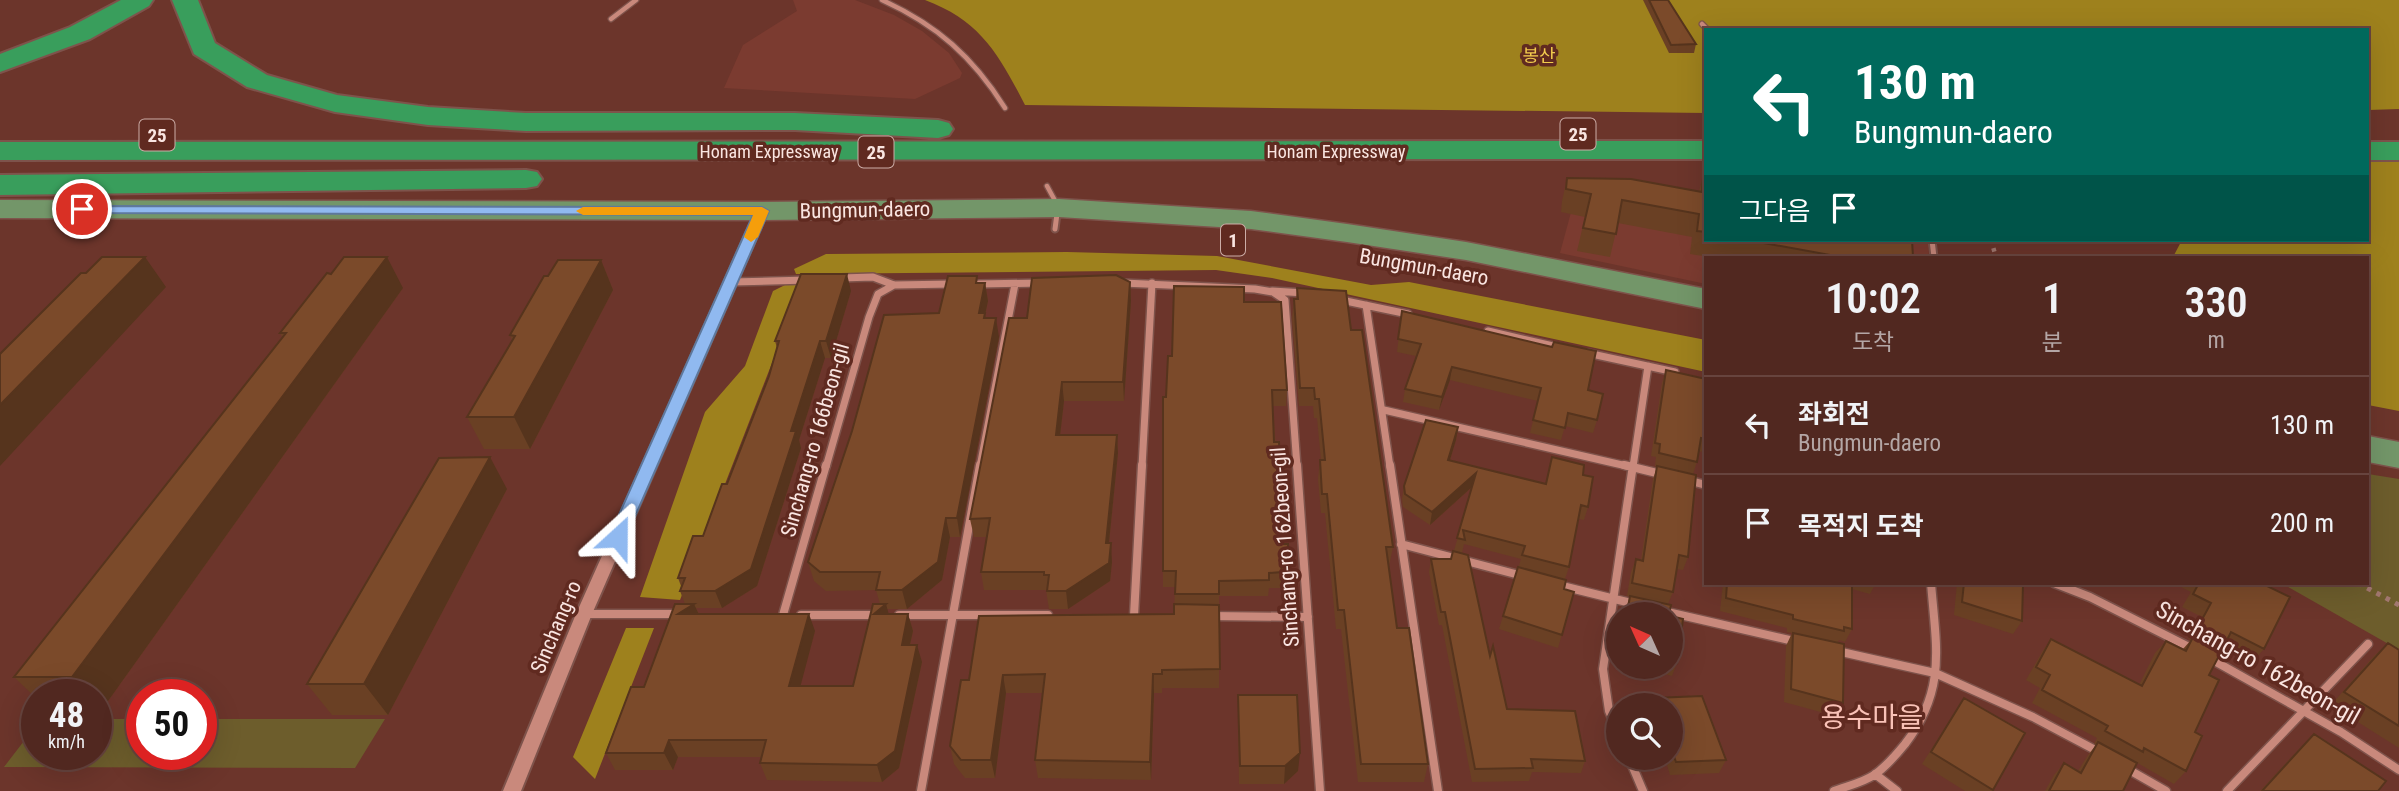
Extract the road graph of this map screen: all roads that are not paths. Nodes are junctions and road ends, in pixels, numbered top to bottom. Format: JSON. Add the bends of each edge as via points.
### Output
{"nodes":[{"id":1,"x":140,"y":0,"type":"edge"},
{"id":2,"x":185,"y":0,"type":"edge"},
{"id":3,"x":636,"y":0,"type":"edge"},
{"id":4,"x":883,"y":0,"type":"edge"},
{"id":5,"x":611,"y":19,"type":"dead end"},
{"id":6,"x":1702,"y":24,"type":"dead end"},
{"id":7,"x":1706,"y":28,"type":"edge"},
{"id":8,"x":0,"y":64,"type":"edge"},
{"id":9,"x":1005,"y":108,"type":"dead end"},
{"id":10,"x":982,"y":133,"type":"junction"},
{"id":11,"x":1704,"y":133,"type":"edge"},
{"id":12,"x":0,"y":134,"type":"edge"},
{"id":13,"x":2369,"y":134,"type":"edge"},
{"id":14,"x":2399,"y":134,"type":"edge"},
{"id":15,"x":1704,"y":150,"type":"edge"},
{"id":16,"x":0,"y":151,"type":"edge"},
{"id":17,"x":2369,"y":151,"type":"edge"},
{"id":18,"x":2399,"y":151,"type":"edge"},
{"id":19,"x":1226,"y":152,"type":"junction"},
{"id":20,"x":0,"y":185,"type":"edge"},
{"id":21,"x":1053,"y":207,"type":"junction"},
{"id":22,"x":0,"y":209,"type":"edge"},
{"id":23,"x":757,"y":222,"type":"junction"},
{"id":24,"x":0,"y":230,"type":"edge"},
{"id":25,"x":821,"y":279,"type":"edge"},
{"id":26,"x":834,"y":279,"type":"edge"},
{"id":27,"x":731,"y":282,"type":"junction"},
{"id":28,"x":1152,"y":282,"type":"junction"},
{"id":29,"x":1056,"y":283,"type":"edge"},
{"id":30,"x":1111,"y":283,"type":"edge"},
{"id":31,"x":961,"y":284,"type":"edge"},
{"id":32,"x":975,"y":284,"type":"edge"},
{"id":33,"x":1016,"y":284,"type":"junction"},
{"id":34,"x":894,"y":285,"type":"junction"},
{"id":35,"x":1265,"y":290,"type":"junction"},
{"id":36,"x":1315,"y":295,"type":"edge"},
{"id":37,"x":1328,"y":298,"type":"edge"},
{"id":38,"x":1704,"y":299,"type":"edge"},
{"id":39,"x":1366,"y":305,"type":"junction"},
{"id":40,"x":1416,"y":316,"type":"edge"},
{"id":41,"x":1704,"y":319,"type":"edge"},
{"id":42,"x":1484,"y":331,"type":"edge"},
{"id":43,"x":1566,"y":348,"type":"edge"},
{"id":44,"x":1580,"y":351,"type":"edge"},
{"id":45,"x":1648,"y":366,"type":"junction"},
{"id":46,"x":1683,"y":374,"type":"edge"},
{"id":47,"x":1384,"y":410,"type":"junction"},
{"id":48,"x":2369,"y":426,"type":"edge"},
{"id":49,"x":2399,"y":432,"type":"edge"},
{"id":50,"x":2369,"y":449,"type":"edge"},
{"id":51,"x":2399,"y":455,"type":"edge"},
{"id":52,"x":1634,"y":467,"type":"junction"},
{"id":53,"x":1670,"y":476,"type":"edge"},
{"id":54,"x":1682,"y":479,"type":"edge"},
{"id":55,"x":1704,"y":484,"type":"edge"},
{"id":56,"x":1401,"y":544,"type":"junction"},
{"id":57,"x":1534,"y":579,"type":"edge"},
{"id":58,"x":1547,"y":582,"type":"edge"},
{"id":59,"x":1931,"y":585,"type":"edge"},
{"id":60,"x":2058,"y":585,"type":"edge"},
{"id":61,"x":1613,"y":599,"type":"junction"},
{"id":62,"x":1625,"y":602,"type":"edge"},
{"id":63,"x":584,"y":614,"type":"junction"},
{"id":64,"x":689,"y":614,"type":"edge"},
{"id":65,"x":770,"y":615,"type":"edge"},
{"id":66,"x":783,"y":615,"type":"junction"},
{"id":67,"x":951,"y":615,"type":"junction"},
{"id":68,"x":1055,"y":615,"type":"edge"},
{"id":69,"x":1121,"y":616,"type":"edge"},
{"id":70,"x":1134,"y":616,"type":"junction"},
{"id":71,"x":1147,"y":616,"type":"edge"},
{"id":72,"x":1201,"y":616,"type":"edge"},
{"id":73,"x":1684,"y":616,"type":"edge"},
{"id":74,"x":1308,"y":617,"type":"junction"},
{"id":75,"x":2368,"y":644,"type":"dead end"},
{"id":76,"x":1814,"y":646,"type":"edge"},
{"id":77,"x":1828,"y":649,"type":"edge"},
{"id":78,"x":1934,"y":673,"type":"junction"},
{"id":79,"x":1606,"y":693,"type":"edge"},
{"id":80,"x":2304,"y":711,"type":"junction"},
{"id":81,"x":1634,"y":770,"type":"edge"},
{"id":82,"x":2399,"y":770,"type":"edge"},
{"id":83,"x":1875,"y":774,"type":"junction"},
{"id":84,"x":512,"y":791,"type":"edge"},
{"id":85,"x":921,"y":791,"type":"edge"},
{"id":86,"x":1320,"y":791,"type":"edge"},
{"id":87,"x":1438,"y":791,"type":"edge"},
{"id":88,"x":1643,"y":791,"type":"edge"},
{"id":89,"x":1834,"y":791,"type":"edge"},
{"id":90,"x":1897,"y":791,"type":"edge"},
{"id":91,"x":2166,"y":791,"type":"edge"},
{"id":92,"x":2227,"y":791,"type":"edge"}],
"edges":[{"from":1,"to":8,"type":"highway","via":[[80,33]]},
{"from":2,"to":10,"type":"highway","via":[[190,26],[222,62],[297,97],[353,109],[454,118],[849,121]]},
{"from":3,"to":5,"type":"lane"},
{"from":4,"to":9,"type":"lane","via":[[948,35],[980,67]]},
{"from":6,"to":7,"type":"lane"},
{"from":10,"to":11,"type":"highway","name":"Honam Expressway","number":"25"},
{"from":10,"to":12,"type":"highway","name":"Honam Expressway","number":"25"},
{"from":13,"to":14,"type":"highway"},
{"from":15,"to":19,"type":"highway","name":"Honam Expressway","number":"25"},
{"from":16,"to":19,"type":"highway","name":"Honam Expressway","number":"25"},
{"from":17,"to":18,"type":"highway"},
{"from":19,"to":20,"type":"highway","via":[[1085,164],[370,183]]},
{"from":21,"to":23,"type":"main road","name":"Bungmun-daero","number":"1"},
{"from":21,"to":38,"type":"main road","name":"Bungmun-daero","number":"1","via":[[1251,220],[1347,233],[1466,251]]},
{"from":21,"to":41,"type":"main road","name":"Bungmun-daero","number":"1","via":[[1223,239],[1325,250]]},
{"from":22,"to":23,"type":"main road","name":"Bungmun-daero","number":"1"},
{"from":23,"to":24,"type":"main road","name":"Bungmun-daero","number":"1"},
{"from":23,"to":27,"type":"main road","name":"Sinchang-ro"},
{"from":25,"to":27,"type":"street"},
{"from":26,"to":34,"type":"street","via":[[873,277]]},
{"from":27,"to":63,"type":"main road","name":"Sinchang-ro"},
{"from":28,"to":30,"type":"street"},
{"from":28,"to":35,"type":"street"},
{"from":28,"to":70,"type":"street"},
{"from":29,"to":33,"type":"street"},
{"from":31,"to":34,"type":"street"},
{"from":32,"to":33,"type":"street"},
{"from":33,"to":67,"type":"street"},
{"from":34,"to":66,"type":"street","name":"Sinchang-ro 166beon-gil","via":[[878,294],[869,317]]},
{"from":35,"to":36,"type":"street"},
{"from":35,"to":74,"type":"street","name":"Sinchang-ro 162beon-gil","via":[[1285,300]]},
{"from":37,"to":39,"type":"street"},
{"from":39,"to":40,"type":"street"},
{"from":39,"to":47,"type":"street"},
{"from":42,"to":43,"type":"street"},
{"from":44,"to":45,"type":"street"},
{"from":45,"to":46,"type":"street"},
{"from":45,"to":52,"type":"street"},
{"from":47,"to":52,"type":"street"},
{"from":47,"to":56,"type":"street"},
{"from":48,"to":49,"type":"main road"},
{"from":50,"to":51,"type":"main road"},
{"from":52,"to":53,"type":"street"},
{"from":52,"to":61,"type":"street"},
{"from":54,"to":55,"type":"street"},
{"from":56,"to":57,"type":"street"},
{"from":56,"to":87,"type":"street"},
{"from":58,"to":61,"type":"street"},
{"from":59,"to":78,"type":"street"},
{"from":60,"to":80,"type":"street","name":"Sinchang-ro 162beon-gil","via":[[2141,622]]},
{"from":61,"to":62,"type":"street"},
{"from":61,"to":79,"type":"street","via":[[1603,669]]},
{"from":63,"to":64,"type":"street"},
{"from":63,"to":84,"type":"main road","name":"Sinchang-ro"},
{"from":65,"to":66,"type":"street"},
{"from":66,"to":67,"type":"street"},
{"from":67,"to":68,"type":"street"},
{"from":67,"to":85,"type":"street"},
{"from":69,"to":70,"type":"street"},
{"from":70,"to":71,"type":"street"},
{"from":72,"to":74,"type":"street"},
{"from":73,"to":76,"type":"street"},
{"from":74,"to":86,"type":"street","name":"Sinchang-ro 162beon-gil"},
{"from":75,"to":80,"type":"street"},
{"from":77,"to":78,"type":"street"},
{"from":78,"to":83,"type":"street","via":[[1932,698],[1915,727]]},
{"from":78,"to":91,"type":"street","via":[[2033,718]]},
{"from":80,"to":82,"type":"street","name":"Sinchang-ro 162beon-gil"},
{"from":80,"to":92,"type":"street"},
{"from":81,"to":88,"type":"street"},
{"from":83,"to":89,"type":"street"},
{"from":83,"to":90,"type":"street"}]}
